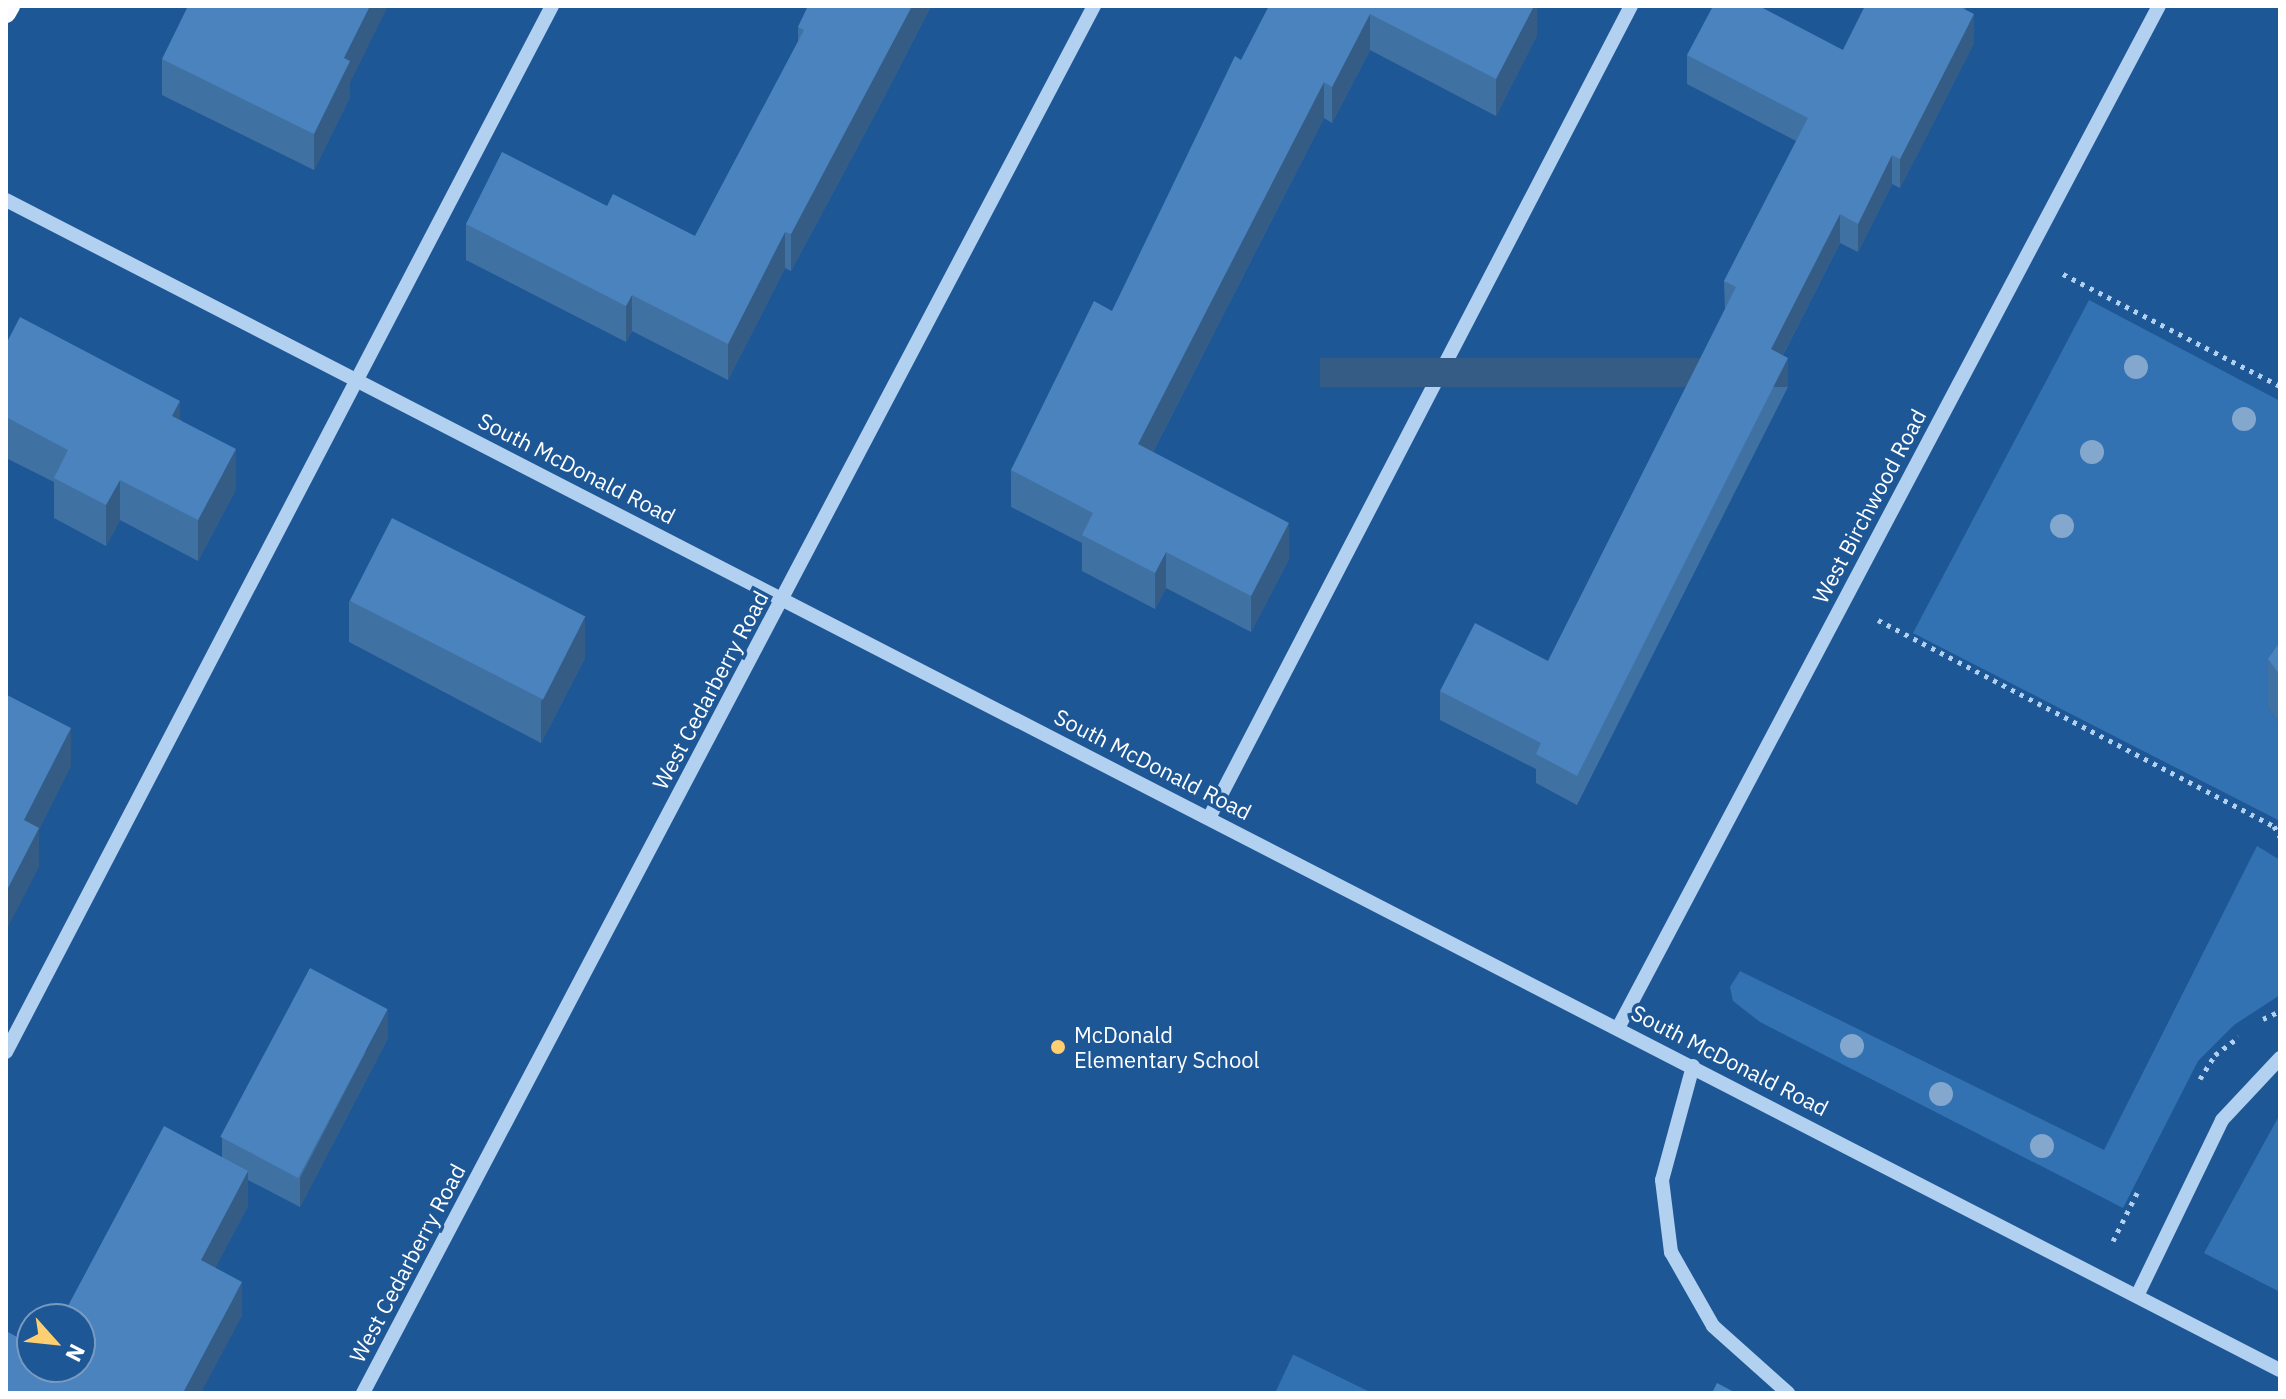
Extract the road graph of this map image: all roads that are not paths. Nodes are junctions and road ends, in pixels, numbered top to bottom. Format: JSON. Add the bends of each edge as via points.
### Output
{"nodes":[{"id":1,"x":10,"y":6,"type":"edge"},
{"id":2,"x":552,"y":6,"type":"edge"},
{"id":3,"x":1094,"y":6,"type":"edge"},
{"id":4,"x":1631,"y":6,"type":"edge"},
{"id":5,"x":2159,"y":6,"type":"edge"},
{"id":6,"x":6,"y":13,"type":"edge"},
{"id":7,"x":6,"y":200,"type":"edge"},
{"id":8,"x":356,"y":380,"type":"junction"},
{"id":9,"x":783,"y":599,"type":"junction"},
{"id":10,"x":1209,"y":818,"type":"junction"},
{"id":11,"x":1618,"y":1028,"type":"junction"},
{"id":12,"x":6,"y":1052,"type":"edge"},
{"id":13,"x":2280,"y":1058,"type":"edge"},
{"id":14,"x":1693,"y":1066,"type":"junction"},
{"id":15,"x":2137,"y":1296,"type":"junction"},
{"id":16,"x":2280,"y":1370,"type":"edge"},
{"id":17,"x":363,"y":1393,"type":"edge"},
{"id":18,"x":1788,"y":1393,"type":"edge"}],
"edges":[{"from":1,"to":6,"type":"main road"},
{"from":2,"to":8,"type":"street"},
{"from":3,"to":9,"type":"street","name":"West Cedarberry Road"},
{"from":4,"to":10,"type":"street"},
{"from":5,"to":11,"type":"street","name":"West Birchwood Road"},
{"from":7,"to":8,"type":"street","name":"South McDonald Road"},
{"from":8,"to":9,"type":"street","name":"South McDonald Road"},
{"from":8,"to":12,"type":"street"},
{"from":9,"to":10,"type":"street","name":"South McDonald Road"},
{"from":9,"to":17,"type":"street","name":"West Cedarberry Road"},
{"from":10,"to":11,"type":"street","name":"South McDonald Road"},
{"from":11,"to":14,"type":"street","name":"South McDonald Road"},
{"from":13,"to":15,"type":"street","via":[[2222,1120]]},
{"from":14,"to":15,"type":"street","name":"South McDonald Road"},
{"from":14,"to":18,"type":"street","via":[[1662,1180],[1671,1252],[1713,1326]]},
{"from":15,"to":16,"type":"street","name":"South McDonald Road"}]}
